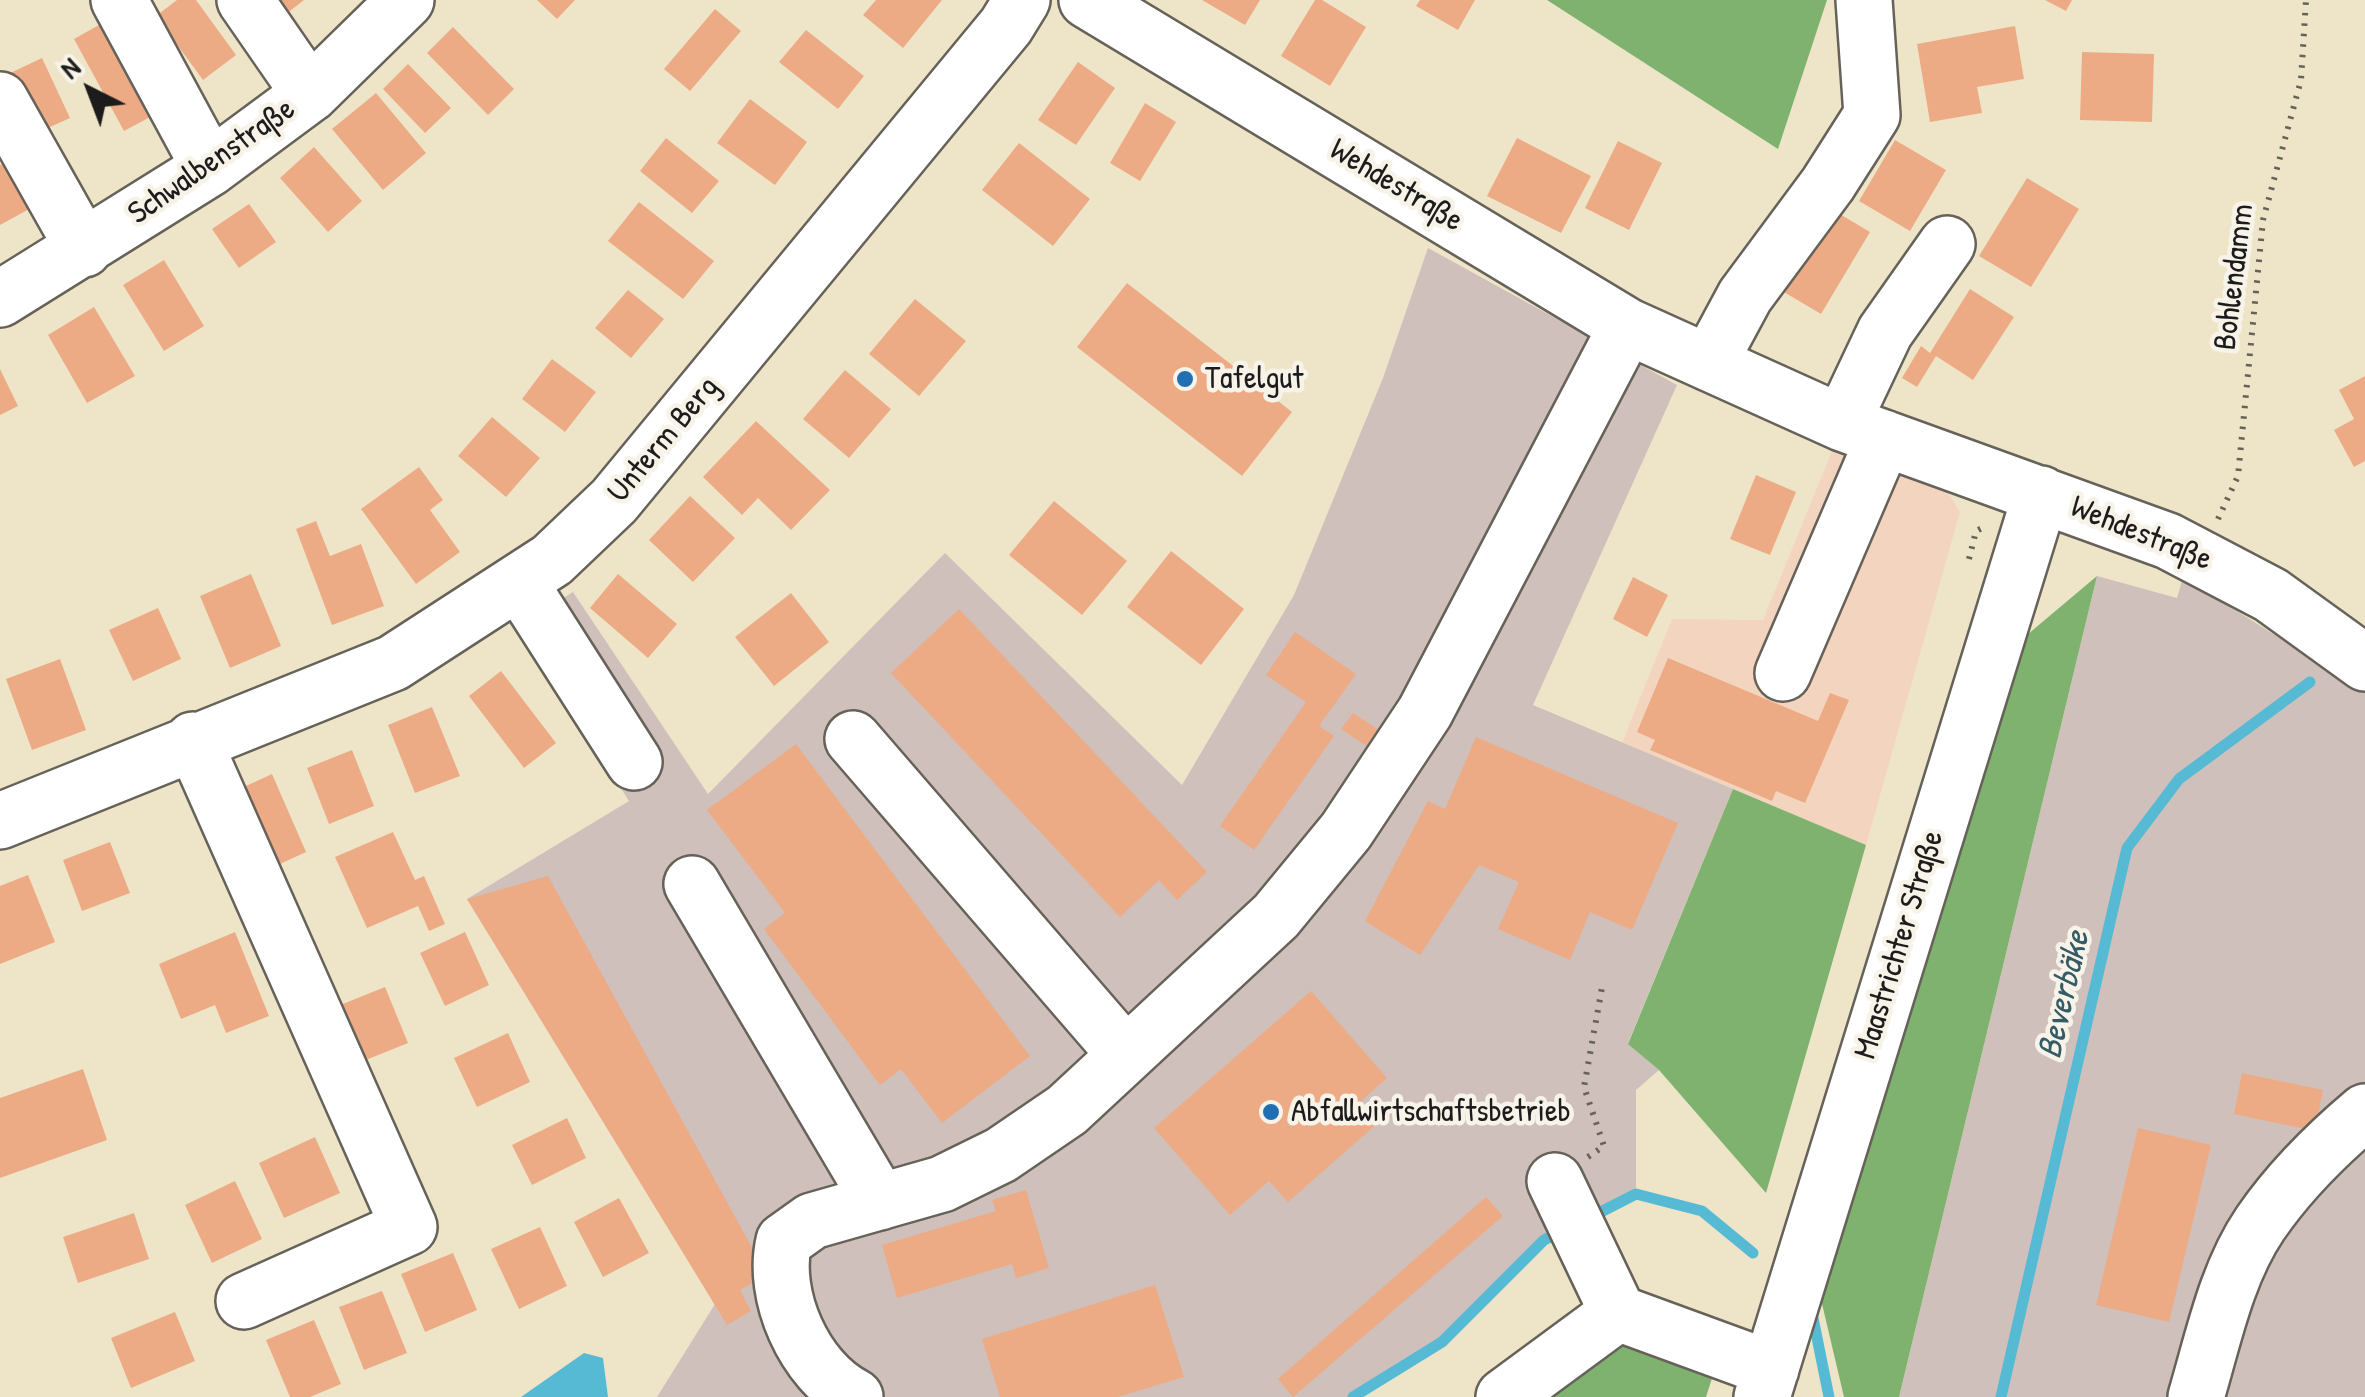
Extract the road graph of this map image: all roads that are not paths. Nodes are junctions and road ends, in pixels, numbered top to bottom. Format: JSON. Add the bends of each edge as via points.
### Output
{"nodes":[{"id":1,"x":119,"y":0,"type":"edge"},
{"id":2,"x":245,"y":0,"type":"edge"},
{"id":3,"x":406,"y":0,"type":"edge"},
{"id":4,"x":1022,"y":0,"type":"edge"},
{"id":5,"x":1087,"y":0,"type":"edge"},
{"id":6,"x":1864,"y":0,"type":"edge"},
{"id":7,"x":310,"y":94,"type":"junction"},
{"id":8,"x":0,"y":100,"type":"edge"},
{"id":9,"x":210,"y":168,"type":"junction"},
{"id":10,"x":1947,"y":244,"type":"dead end"},
{"id":11,"x":84,"y":249,"type":"junction"},
{"id":12,"x":0,"y":299,"type":"edge"},
{"id":13,"x":1627,"y":326,"type":"junction"},
{"id":14,"x":1710,"y":362,"type":"junction"},
{"id":15,"x":1863,"y":430,"type":"junction"},
{"id":16,"x":2041,"y":494,"type":"junction"},
{"id":17,"x":519,"y":582,"type":"junction"},
{"id":18,"x":2365,"y":663,"type":"edge"},
{"id":19,"x":1783,"y":673,"type":"dead end"},
{"id":20,"x":193,"y":740,"type":"junction"},
{"id":21,"x":852,"y":740,"type":"dead end"},
{"id":22,"x":634,"y":762,"type":"dead end"},
{"id":23,"x":0,"y":822,"type":"edge"},
{"id":24,"x":692,"y":884,"type":"dead end"},
{"id":25,"x":1126,"y":1055,"type":"junction"},
{"id":26,"x":2365,"y":1112,"type":"edge"},
{"id":27,"x":880,"y":1202,"type":"junction"},
{"id":28,"x":1571,"y":1213,"type":"road end"},
{"id":29,"x":244,"y":1301,"type":"dead end"},
{"id":30,"x":1618,"y":1313,"type":"junction"},
{"id":31,"x":1766,"y":1383,"type":"edge"},
{"id":32,"x":855,"y":1397,"type":"edge"},
{"id":33,"x":1504,"y":1397,"type":"edge"},
{"id":34,"x":2196,"y":1397,"type":"edge"}],
"edges":[{"from":1,"to":9,"type":"street"},
{"from":2,"to":7,"type":"street"},
{"from":3,"to":7,"type":"street","name":"Schwalbenstraße"},
{"from":4,"to":17,"type":"street","name":"Unterm Berg","via":[[614,501]]},
{"from":5,"to":13,"type":"street","name":"Wehdestraße"},
{"from":6,"to":14,"type":"street","via":[[1872,115],[1745,296]]},
{"from":7,"to":9,"type":"street","name":"Schwalbenstraße"},
{"from":8,"to":11,"type":"street"},
{"from":9,"to":11,"type":"street","name":"Schwalbenstraße"},
{"from":10,"to":15,"type":"street","via":[[1885,332]]},
{"from":11,"to":12,"type":"street","name":"Schwalbenstraße"},
{"from":13,"to":14,"type":"street","name":"Wehdestraße"},
{"from":13,"to":25,"type":"street","via":[[1425,712],[1382,780],[1276,916]]},
{"from":14,"to":15,"type":"street","name":"Wehdestraße"},
{"from":15,"to":16,"type":"street","name":"Wehdestraße"},
{"from":15,"to":19,"type":"street"},
{"from":16,"to":18,"type":"street","name":"Wehdestraße","via":[[2201,557],[2304,616]]},
{"from":16,"to":31,"type":"street","name":"Maastrichter Straße"},
{"from":17,"to":20,"type":"street","name":"Unterm Berg","via":[[393,663]]},
{"from":17,"to":22,"type":"street"},
{"from":20,"to":23,"type":"street","name":"Unterm Berg"},
{"from":20,"to":29,"type":"street","via":[[410,1226]]},
{"from":21,"to":25,"type":"street"},
{"from":24,"to":27,"type":"street"},
{"from":25,"to":27,"type":"street","via":[[1067,1110],[1001,1155],[942,1184]]},
{"from":26,"to":34,"type":"street","via":[[2260,1224],[2236,1269]]},
{"from":27,"to":32,"type":"street","via":[[812,1221],[784,1241],[779,1264],[783,1294],[806,1349]]},
{"from":28,"to":30,"type":"street"},
{"from":30,"to":31,"type":"street"},
{"from":30,"to":33,"type":"street"}]}
